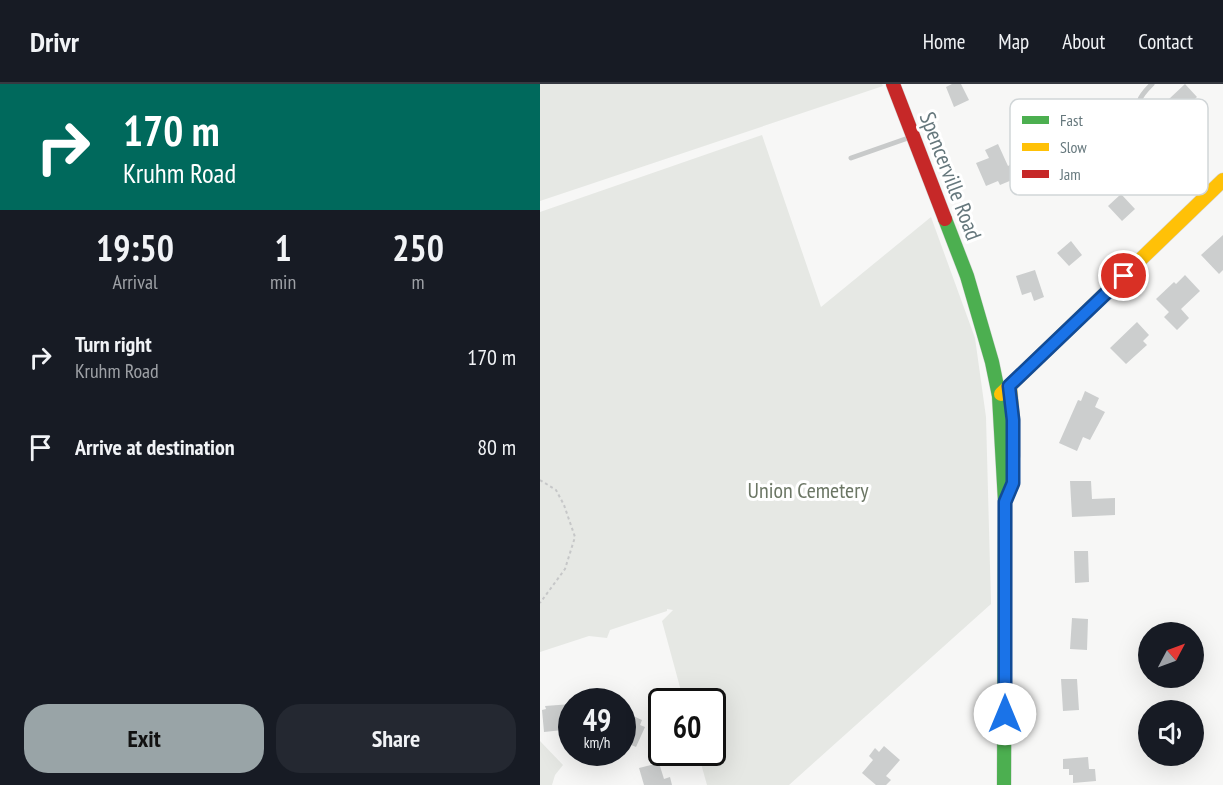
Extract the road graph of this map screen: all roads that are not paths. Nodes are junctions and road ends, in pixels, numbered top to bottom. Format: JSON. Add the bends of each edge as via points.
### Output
{"nodes":[{"id":1,"x":893,"y":84,"type":"edge"},
{"id":2,"x":1152,"y":84,"type":"edge"},
{"id":3,"x":1140,"y":99,"type":"edge"},
{"id":4,"x":913,"y":136,"type":"junction"},
{"id":5,"x":851,"y":158,"type":"dead end"},
{"id":6,"x":1223,"y":180,"type":"edge"},
{"id":7,"x":1210,"y":193,"type":"edge"},
{"id":8,"x":1208,"y":195,"type":"edge"},
{"id":9,"x":969,"y":283,"type":"junction"},
{"id":10,"x":1009,"y":386,"type":"junction"},
{"id":11,"x":999,"y":396,"type":"junction"},
{"id":12,"x":1005,"y":502,"type":"junction"},
{"id":13,"x":1004,"y":785,"type":"edge"}],
"edges":[{"from":1,"to":4,"type":"main road","name":"Spencerville Road"},
{"from":2,"to":3,"type":"lane"},
{"from":4,"to":5,"type":"lane"},
{"from":4,"to":9,"type":"main road","name":"Spencerville Road"},
{"from":6,"to":7,"type":"main road"},
{"from":8,"to":10,"type":"main road"},
{"from":9,"to":10,"type":"main road","name":"Spencerville Road","via":[[977,291]]},
{"from":9,"to":11,"type":"main road","name":"Spencerville Road"},
{"from":10,"to":11,"type":"main road"},
{"from":10,"to":12,"type":"main road","name":"Spencerville Road","via":[[1013,483]]},
{"from":11,"to":12,"type":"main road","name":"Spencerville Road"},
{"from":12,"to":13,"type":"main road","name":"Spencerville Road"}]}
